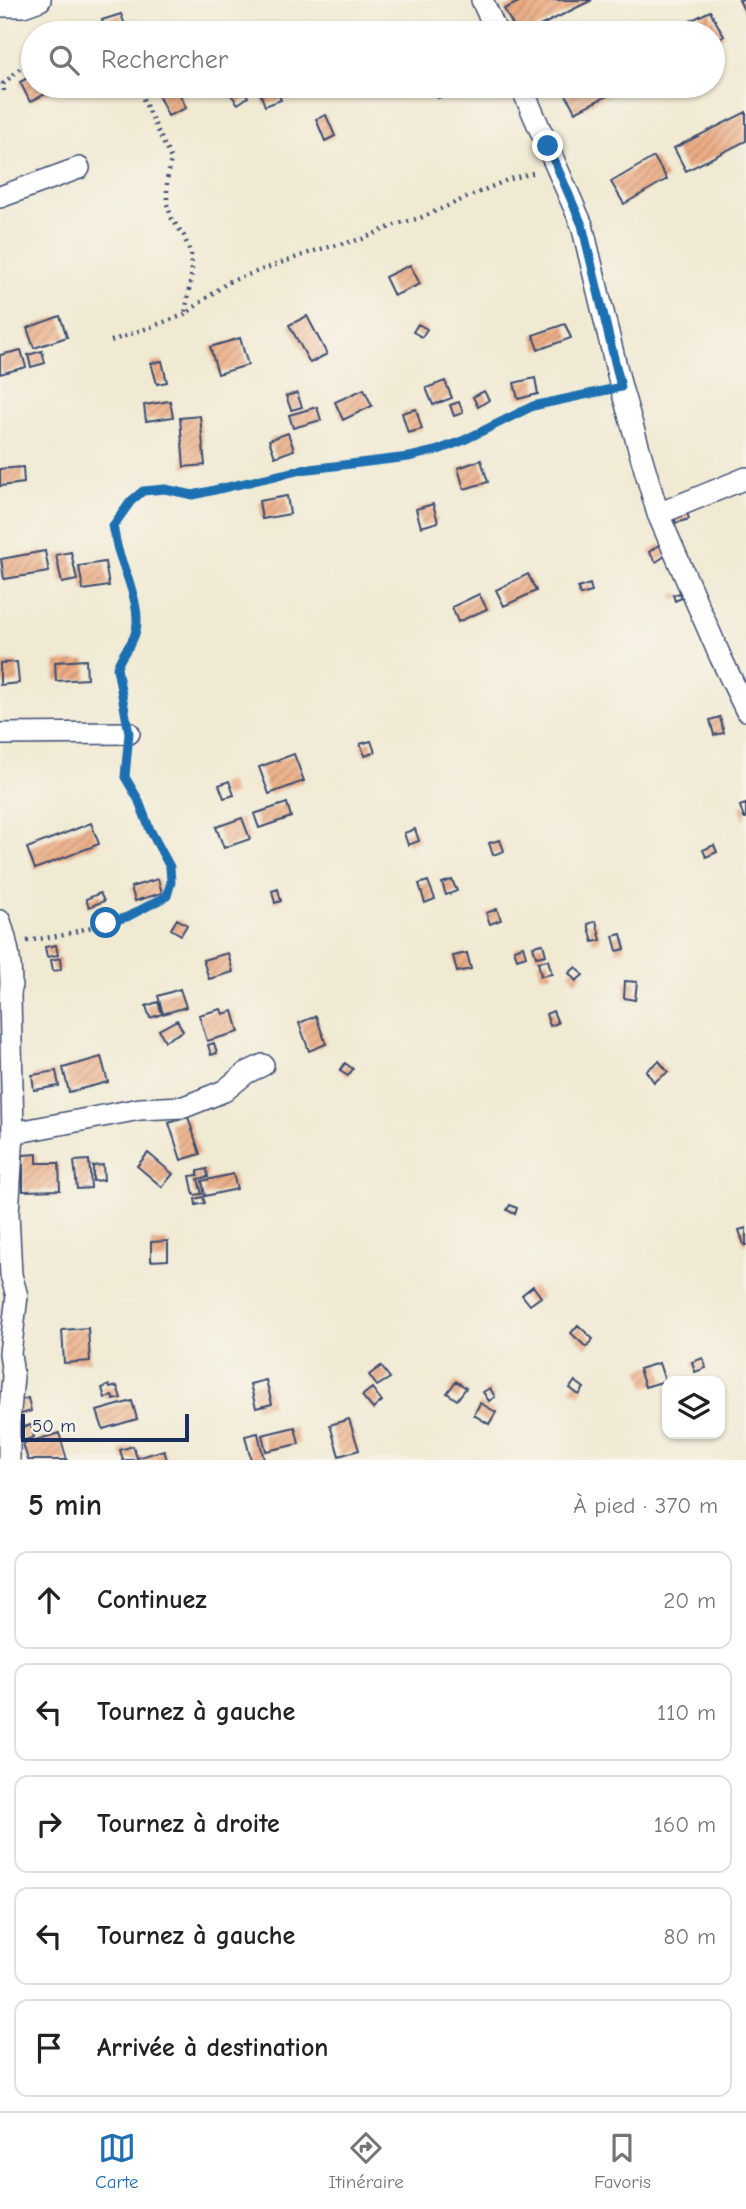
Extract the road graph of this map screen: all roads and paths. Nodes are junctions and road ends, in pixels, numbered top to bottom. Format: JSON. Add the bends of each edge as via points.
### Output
{"nodes":[{"id":1,"x":40,"y":0,"type":"edge"},
{"id":2,"x":482,"y":0,"type":"edge"},
{"id":3,"x":0,"y":6,"type":"edge"},
{"id":4,"x":492,"y":21,"type":"edge"},
{"id":5,"x":21,"y":68,"type":"edge"},
{"id":6,"x":4,"y":91,"type":"dead end"},
{"id":7,"x":142,"y":98,"type":"edge"},
{"id":8,"x":526,"y":98,"type":"edge"},
{"id":9,"x":557,"y":167,"type":"junction"},
{"id":10,"x":79,"y":169,"type":"dead end"},
{"id":11,"x":0,"y":197,"type":"edge"},
{"id":12,"x":184,"y":314,"type":"junction"},
{"id":13,"x":111,"y":341,"type":"dead end"},
{"id":14,"x":621,"y":387,"type":"junction"},
{"id":15,"x":746,"y":478,"type":"edge"},
{"id":16,"x":658,"y":514,"type":"junction"},
{"id":17,"x":746,"y":710,"type":"edge"},
{"id":18,"x":129,"y":733,"type":"junction"},
{"id":19,"x":0,"y":734,"type":"edge"},
{"id":20,"x":0,"y":921,"type":"edge"},
{"id":21,"x":4,"y":946,"type":"edge"},
{"id":22,"x":263,"y":1065,"type":"dead end"},
{"id":23,"x":13,"y":1133,"type":"junction"},
{"id":24,"x":9,"y":1460,"type":"edge"}],
"edges":[{"from":1,"to":3,"type":"street"},
{"from":2,"to":4,"type":"street"},
{"from":5,"to":6,"type":"path","via":[[3,84]]},
{"from":7,"to":12,"type":"path","via":[[170,159],[167,204],[191,255]]},
{"from":8,"to":9,"type":"street"},
{"from":9,"to":12,"type":"path","via":[[508,180],[421,218],[228,282]]},
{"from":9,"to":14,"type":"street","via":[[582,225]]},
{"from":10,"to":11,"type":"street"},
{"from":12,"to":13,"type":"path"},
{"from":14,"to":16,"type":"street"},
{"from":14,"to":18,"type":"path","via":[[533,406],[462,441],[409,457],[301,470],[193,495],[165,489],[143,491],[113,526],[137,620],[136,634],[117,668]]},
{"from":15,"to":16,"type":"street"},
{"from":16,"to":17,"type":"street"},
{"from":18,"to":19,"type":"street"},
{"from":18,"to":21,"type":"path","via":[[125,777],[170,867],[167,896],[127,917]]},
{"from":20,"to":21,"type":"street"},
{"from":21,"to":23,"type":"street","via":[[12,980]]},
{"from":22,"to":23,"type":"street","via":[[223,1091],[184,1107],[140,1109]]},
{"from":23,"to":24,"type":"street","via":[[8,1214],[11,1275],[17,1296],[10,1353]]}]}
